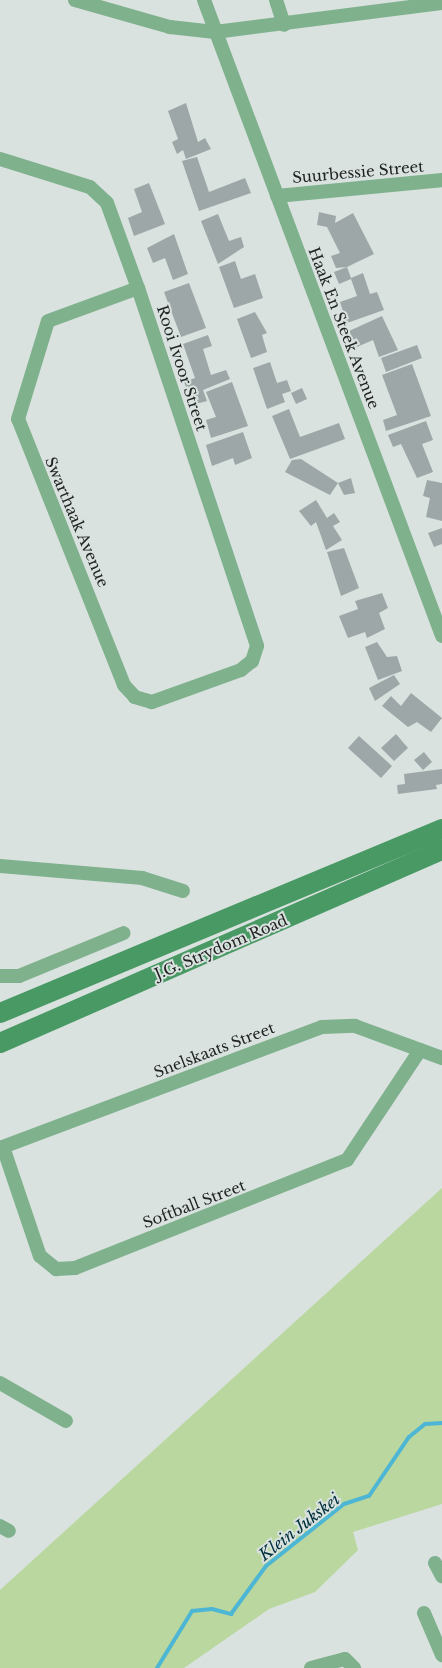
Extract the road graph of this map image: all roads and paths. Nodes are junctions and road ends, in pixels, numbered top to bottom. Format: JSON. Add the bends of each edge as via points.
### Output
{"nodes":[{"id":1,"x":75,"y":0,"type":"edge"},
{"id":2,"x":204,"y":0,"type":"edge"},
{"id":3,"x":276,"y":0,"type":"edge"},
{"id":4,"x":437,"y":2,"type":"edge"},
{"id":5,"x":284,"y":25,"type":"junction"},
{"id":6,"x":215,"y":32,"type":"junction"},
{"id":7,"x":0,"y":159,"type":"edge"},
{"id":8,"x":442,"y":180,"type":"edge"},
{"id":9,"x":277,"y":196,"type":"junction"},
{"id":10,"x":138,"y":288,"type":"junction"},
{"id":11,"x":442,"y":636,"type":"edge"},
{"id":12,"x":255,"y":657,"type":"joint"},
{"id":13,"x":442,"y":829,"type":"edge"},
{"id":14,"x":442,"y":850,"type":"edge"},
{"id":15,"x":0,"y":866,"type":"edge"},
{"id":16,"x":183,"y":891,"type":"dead end"},
{"id":17,"x":124,"y":933,"type":"dead end"},
{"id":18,"x":0,"y":976,"type":"edge"},
{"id":19,"x":0,"y":1012,"type":"edge"},
{"id":20,"x":0,"y":1043,"type":"edge"},
{"id":21,"x":420,"y":1050,"type":"junction"},
{"id":22,"x":442,"y":1058,"type":"edge"},
{"id":23,"x":2,"y":1148,"type":"edge"},
{"id":24,"x":0,"y":1383,"type":"edge"},
{"id":25,"x":66,"y":1421,"type":"dead end"},
{"id":26,"x":435,"y":1563,"type":"dead end"},
{"id":27,"x":442,"y":1576,"type":"edge"},
{"id":28,"x":424,"y":1613,"type":"dead end"},
{"id":29,"x":442,"y":1655,"type":"edge"},
{"id":30,"x":311,"y":1668,"type":"edge"},
{"id":31,"x":354,"y":1668,"type":"edge"}],
"edges":[{"from":1,"to":6,"type":"street","via":[[170,27]]},
{"from":2,"to":6,"type":"street","name":"Haak En Steek Avenue"},
{"from":3,"to":5,"type":"street"},
{"from":4,"to":5,"type":"street"},
{"from":5,"to":6,"type":"street"},
{"from":6,"to":9,"type":"street","name":"Haak En Steek Avenue"},
{"from":7,"to":10,"type":"street","name":"Rooi Ivoor Street","via":[[97,191],[108,203]]},
{"from":8,"to":9,"type":"street","name":"Suurbessie Street"},
{"from":9,"to":11,"type":"street","name":"Haak En Steek Avenue"},
{"from":10,"to":12,"type":"street","name":"Rooi Ivoor Street","via":[[257,646]]},
{"from":10,"to":12,"type":"street","name":"Swarthaak Avenue","via":[[48,321],[19,409],[22,434],[82,573],[124,684],[135,697],[160,701],[232,674]]},
{"from":13,"to":19,"type":"street","name":"J.G. Strydom Road"},
{"from":14,"to":20,"type":"street","name":"J.G. Strydom Road"},
{"from":15,"to":16,"type":"street","via":[[142,878]]},
{"from":17,"to":18,"type":"street","via":[[19,976]]},
{"from":21,"to":22,"type":"street","name":"Snelskaats Street"},
{"from":21,"to":23,"type":"street","name":"Snelskaats Street","via":[[355,1026],[322,1027]]},
{"from":21,"to":23,"type":"street","name":"Softball Street","via":[[347,1160],[75,1268],[56,1269],[40,1256]]},
{"from":24,"to":25,"type":"street"},
{"from":26,"to":27,"type":"street"},
{"from":28,"to":29,"type":"street"},
{"from":30,"to":31,"type":"street","via":[[345,1659]]}]}
